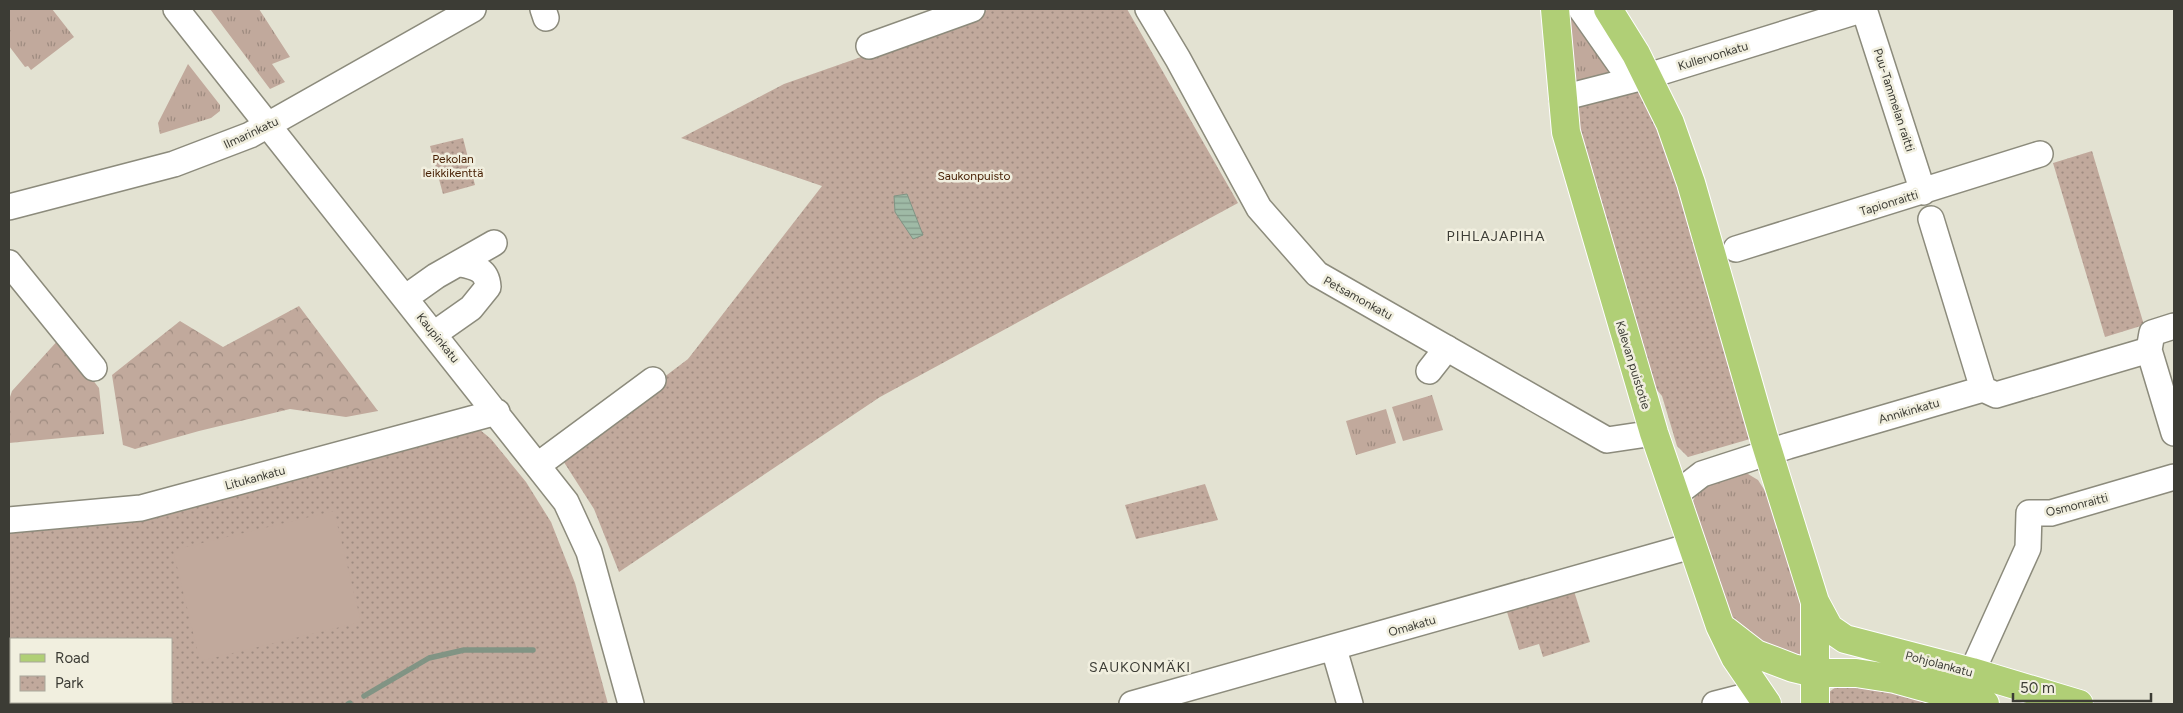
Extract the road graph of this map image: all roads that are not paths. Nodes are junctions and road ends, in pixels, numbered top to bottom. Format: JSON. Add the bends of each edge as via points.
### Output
{"nodes":[{"id":1,"x":176,"y":9,"type":"edge"},
{"id":2,"x":473,"y":9,"type":"edge"},
{"id":3,"x":972,"y":9,"type":"edge"},
{"id":4,"x":1148,"y":9,"type":"edge"},
{"id":5,"x":1555,"y":9,"type":"edge"},
{"id":6,"x":1581,"y":9,"type":"edge"},
{"id":7,"x":1608,"y":9,"type":"edge"},
{"id":8,"x":1864,"y":9,"type":"edge"},
{"id":9,"x":869,"y":46,"type":"dead end"},
{"id":10,"x":1648,"y":76,"type":"junction"},
{"id":11,"x":1562,"y":98,"type":"junction"},
{"id":12,"x":270,"y":125,"type":"junction"},
{"id":13,"x":2040,"y":154,"type":"dead end"},
{"id":14,"x":1923,"y":192,"type":"junction"},
{"id":15,"x":9,"y":207,"type":"edge"},
{"id":16,"x":1931,"y":218,"type":"dead end"},
{"id":17,"x":494,"y":243,"type":"dead end"},
{"id":18,"x":1736,"y":249,"type":"dead end"},
{"id":19,"x":9,"y":262,"type":"edge"},
{"id":20,"x":461,"y":264,"type":"junction"},
{"id":21,"x":405,"y":298,"type":"junction"},
{"id":22,"x":2174,"y":326,"type":"edge"},
{"id":23,"x":434,"y":334,"type":"junction"},
{"id":24,"x":1447,"y":348,"type":"junction"},
{"id":25,"x":2149,"y":350,"type":"junction"},
{"id":26,"x":94,"y":368,"type":"dead end"},
{"id":27,"x":1429,"y":371,"type":"dead end"},
{"id":28,"x":653,"y":380,"type":"dead end"},
{"id":29,"x":1983,"y":389,"type":"junction"},
{"id":30,"x":497,"y":412,"type":"junction"},
{"id":31,"x":2174,"y":433,"type":"edge"},
{"id":32,"x":1654,"y":434,"type":"junction"},
{"id":33,"x":1769,"y":453,"type":"junction"},
{"id":34,"x":538,"y":465,"type":"junction"},
{"id":35,"x":2174,"y":477,"type":"edge"},
{"id":36,"x":1675,"y":494,"type":"junction"},
{"id":37,"x":9,"y":520,"type":"edge"},
{"id":38,"x":1691,"y":546,"type":"junction"},
{"id":39,"x":1815,"y":602,"type":"junction"},
{"id":40,"x":1720,"y":626,"type":"junction"},
{"id":41,"x":1334,"y":649,"type":"junction"},
{"id":42,"x":1972,"y":672,"type":"junction"},
{"id":43,"x":1814,"y":673,"type":"junction"},
{"id":44,"x":1763,"y":698,"type":"edge"},
{"id":45,"x":631,"y":704,"type":"edge"},
{"id":46,"x":1132,"y":704,"type":"edge"},
{"id":47,"x":1350,"y":704,"type":"edge"},
{"id":48,"x":1715,"y":704,"type":"edge"},
{"id":49,"x":1815,"y":704,"type":"edge"},
{"id":50,"x":1985,"y":704,"type":"edge"},
{"id":51,"x":2079,"y":704,"type":"edge"}],
"edges":[{"from":1,"to":12,"type":"street","name":"Kaupinkatu"},
{"from":2,"to":12,"type":"street","name":"Ilmarinkatu"},
{"from":3,"to":9,"type":"street"},
{"from":4,"to":24,"type":"street","name":"Petsamonkatu","via":[[1259,208],[1317,274]]},
{"from":5,"to":11,"type":"main road","name":"Kalevan puistotie"},
{"from":6,"to":10,"type":"street","via":[[1622,66]]},
{"from":7,"to":10,"type":"main road"},
{"from":8,"to":10,"type":"street","name":"Kullervonkatu"},
{"from":8,"to":14,"type":"street","name":"Puu-Tammelan raitti"},
{"from":10,"to":11,"type":"street","name":"Kullervonkatu"},
{"from":10,"to":33,"type":"main road","via":[[1692,183]]},
{"from":11,"to":32,"type":"main road","name":"Kalevan puistotie","via":[[1566,132]]},
{"from":12,"to":15,"type":"street","name":"Ilmarinkatu","via":[[174,164]]},
{"from":12,"to":21,"type":"street","name":"Kaupinkatu"},
{"from":13,"to":14,"type":"street","name":"Tapionraitti"},
{"from":14,"to":18,"type":"street","name":"Tapionraitti"},
{"from":16,"to":29,"type":"street"},
{"from":17,"to":20,"type":"street"},
{"from":19,"to":26,"type":"street"},
{"from":20,"to":21,"type":"street","via":[[436,276]]},
{"from":20,"to":23,"type":"street","via":[[482,270],[488,287],[471,308]]},
{"from":21,"to":23,"type":"street","name":"Kaupinkatu"},
{"from":22,"to":25,"type":"street","via":[[2152,333]]},
{"from":23,"to":30,"type":"street","name":"Kaupinkatu"},
{"from":24,"to":27,"type":"street"},
{"from":24,"to":32,"type":"street","name":"Petsamonkatu","via":[[1607,440]]},
{"from":25,"to":29,"type":"street","name":"Annikinkatu","via":[[1996,395]]},
{"from":25,"to":31,"type":"street"},
{"from":28,"to":34,"type":"street"},
{"from":29,"to":33,"type":"street","name":"Annikinkatu"},
{"from":30,"to":34,"type":"street","name":"Kaupinkatu"},
{"from":30,"to":37,"type":"street","name":"Litukankatu","via":[[141,508]]},
{"from":32,"to":36,"type":"main road","name":"Kalevan puistotie"},
{"from":33,"to":36,"type":"street","name":"Annikinkatu","via":[[1702,474]]},
{"from":33,"to":39,"type":"main road"},
{"from":34,"to":45,"type":"street","name":"Kaupinkatu","via":[[566,502],[589,552]]},
{"from":35,"to":42,"type":"street","name":"Osmonraitti","via":[[2051,513],[2029,513],[2028,548]]},
{"from":36,"to":38,"type":"main road","name":"Kalevan puistotie"},
{"from":38,"to":40,"type":"main road","name":"Kalevan puistotie"},
{"from":38,"to":41,"type":"street","name":"Omakatu"},
{"from":39,"to":42,"type":"main road","name":"Pohjolankatu","via":[[1830,628],[1845,639]]},
{"from":39,"to":43,"type":"main road"},
{"from":40,"to":43,"type":"main road","name":"Pohjolankatu","via":[[1756,654]]},
{"from":40,"to":44,"type":"main road","name":"Kalevan puistotie","via":[[1735,657]]},
{"from":41,"to":46,"type":"street","name":"Omakatu"},
{"from":41,"to":47,"type":"street"},
{"from":42,"to":51,"type":"main road","name":"Pohjolankatu"},
{"from":43,"to":44,"type":"main road"},
{"from":43,"to":49,"type":"main road"},
{"from":43,"to":50,"type":"main road","name":"Pohjolankatu","via":[[1849,673],[1895,679]]},
{"from":44,"to":48,"type":"street"}]}
